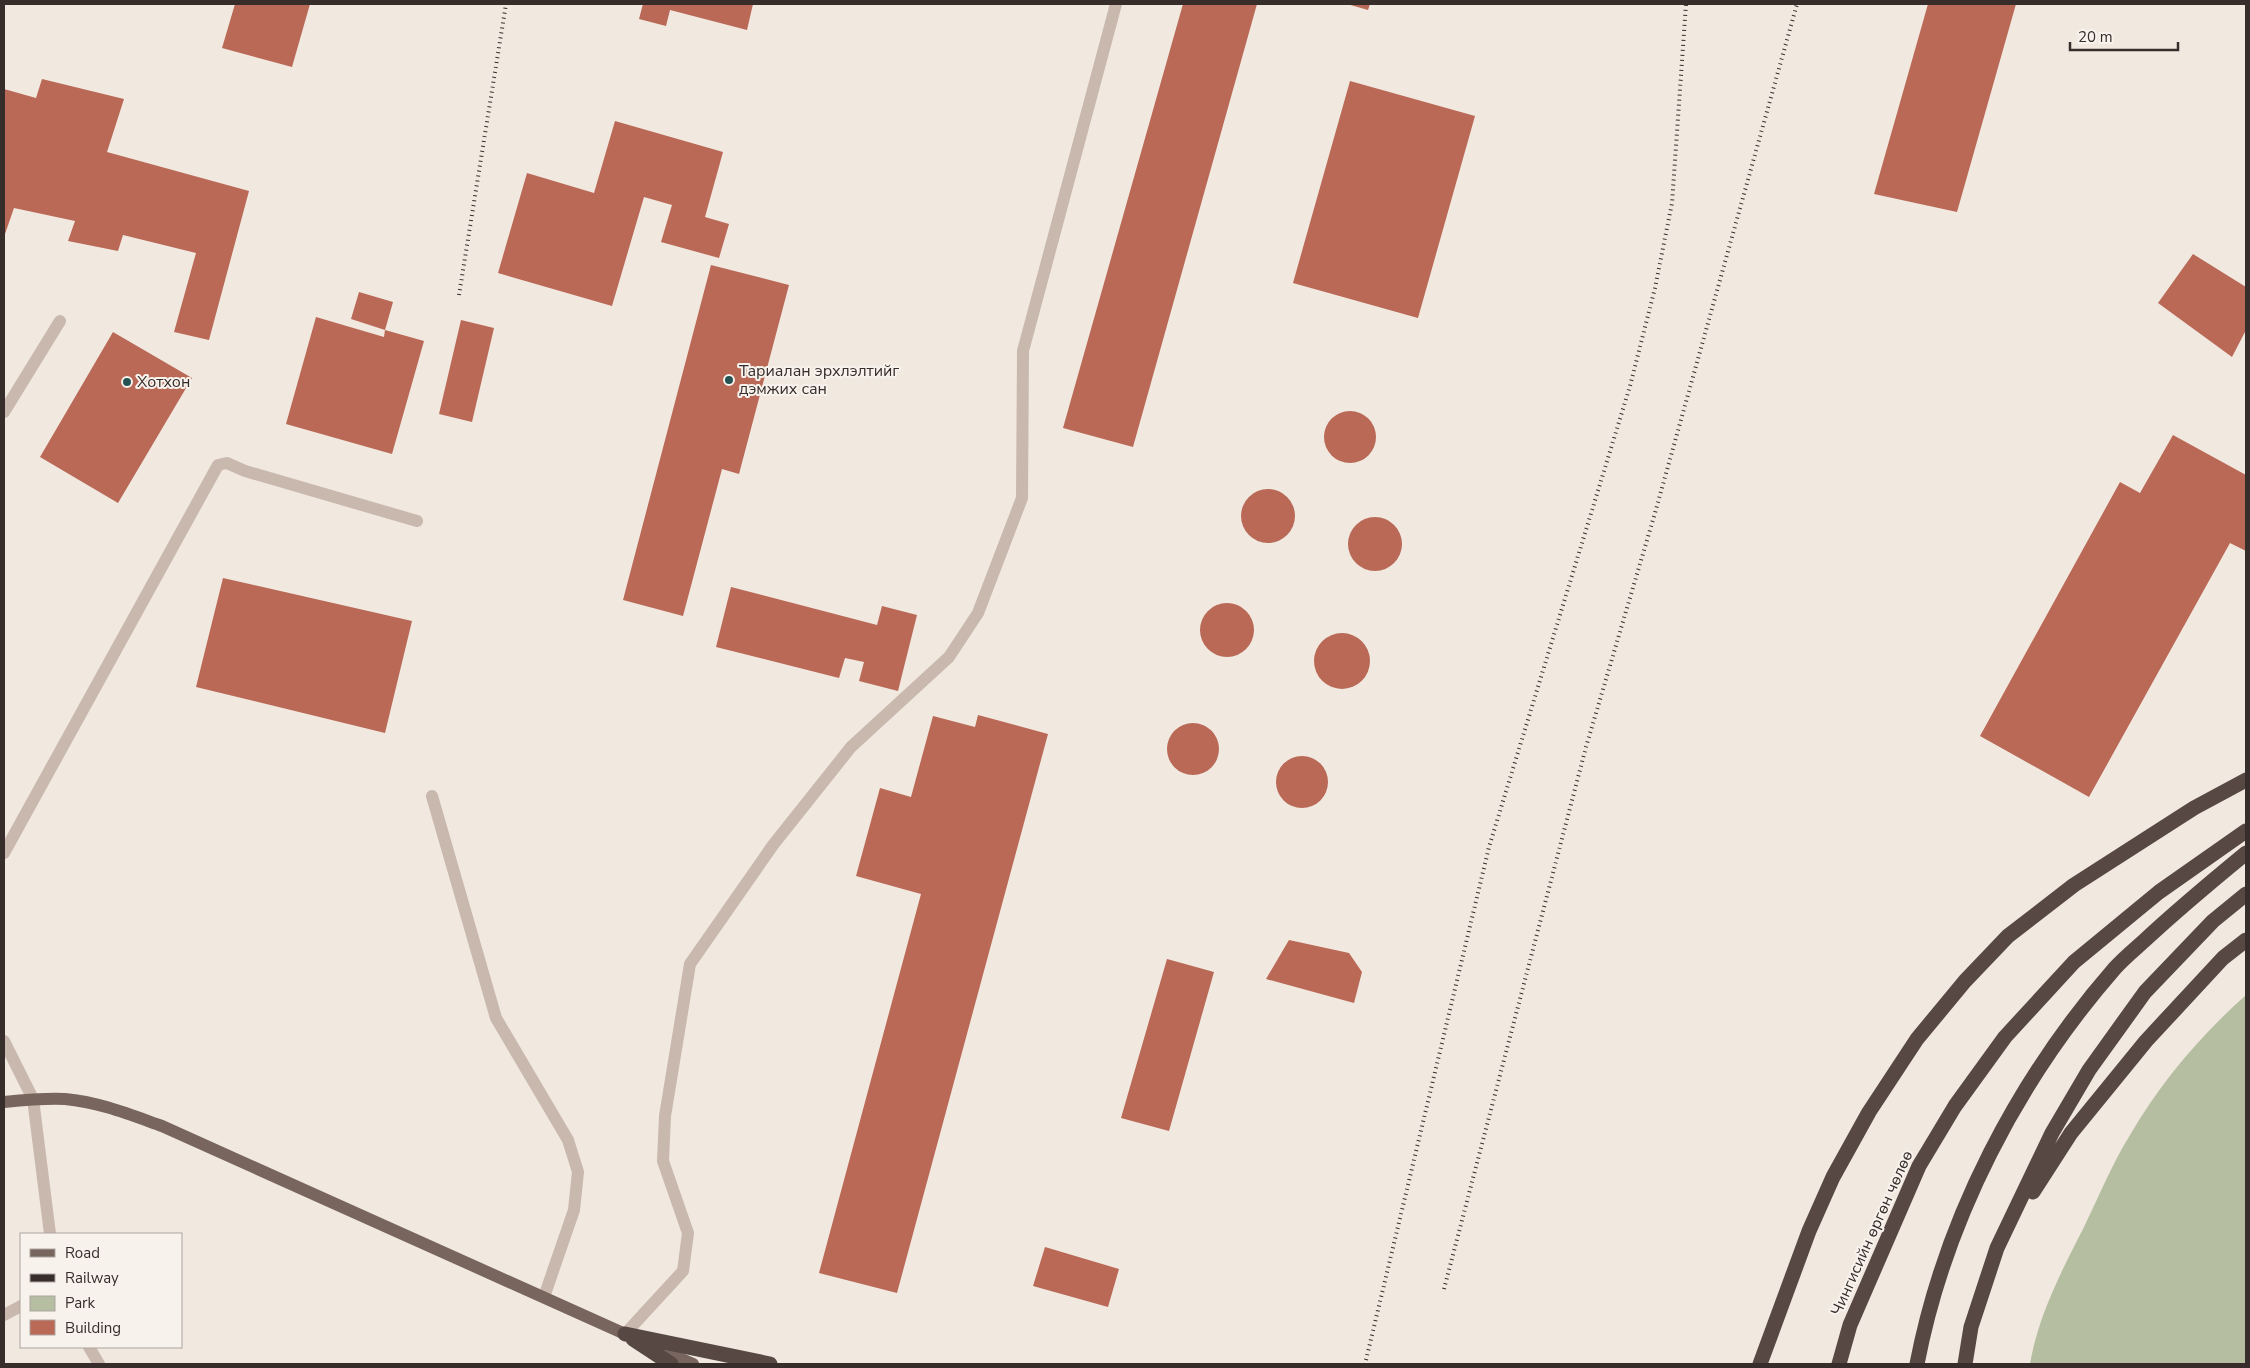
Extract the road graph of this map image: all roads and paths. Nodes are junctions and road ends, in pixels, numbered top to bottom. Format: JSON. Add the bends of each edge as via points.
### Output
{"nodes":[{"id":1,"x":1116,"y":4,"type":"edge"},
{"id":2,"x":60,"y":321,"type":"dead end"},
{"id":3,"x":4,"y":412,"type":"edge"},
{"id":4,"x":417,"y":520,"type":"dead end"},
{"id":5,"x":2246,"y":780,"type":"edge"},
{"id":6,"x":432,"y":796,"type":"dead end"},
{"id":7,"x":2246,"y":831,"type":"edge"},
{"id":8,"x":4,"y":853,"type":"edge"},
{"id":9,"x":2246,"y":853,"type":"edge"},
{"id":10,"x":2246,"y":894,"type":"edge"},
{"id":11,"x":2246,"y":940,"type":"edge"},
{"id":12,"x":4,"y":1041,"type":"edge"},
{"id":13,"x":33,"y":1099,"type":"junction"},
{"id":14,"x":4,"y":1102,"type":"edge"},
{"id":15,"x":50,"y":1233,"type":"edge"},
{"id":16,"x":1997,"y":1248,"type":"junction"},
{"id":17,"x":544,"y":1298,"type":"junction"},
{"id":18,"x":20,"y":1307,"type":"edge"},
{"id":19,"x":4,"y":1315,"type":"edge"},
{"id":20,"x":625,"y":1334,"type":"junction"},
{"id":21,"x":90,"y":1348,"type":"edge"},
{"id":22,"x":100,"y":1364,"type":"edge"},
{"id":23,"x":671,"y":1364,"type":"edge"},
{"id":24,"x":693,"y":1364,"type":"edge"},
{"id":25,"x":770,"y":1364,"type":"edge"},
{"id":26,"x":1760,"y":1364,"type":"edge"},
{"id":27,"x":1839,"y":1364,"type":"edge"},
{"id":28,"x":1917,"y":1364,"type":"edge"},
{"id":29,"x":1965,"y":1364,"type":"edge"}],
"edges":[{"from":1,"to":20,"type":"street","via":[[1023,351],[1022,498],[978,613],[949,657],[851,747],[773,845],[690,964],[665,1116],[663,1161],[688,1233],[684,1272]]},
{"from":2,"to":3,"type":"street"},
{"from":4,"to":8,"type":"street","via":[[227,463],[218,465]]},
{"from":5,"to":26,"type":"highway","via":[[2194,808],[2074,885],[2008,936],[1965,981],[1917,1039],[1868,1112],[1833,1177],[1809,1231]]},
{"from":6,"to":17,"type":"street","via":[[496,1018],[568,1140],[578,1172],[574,1210]]},
{"from":7,"to":27,"type":"highway","name":"Чингисийн өргөн чөлөө","via":[[2159,892],[2074,962],[2004,1037],[1954,1106],[1919,1166],[1850,1325]]},
{"from":9,"to":28,"type":"highway","via":[[2180,907],[2116,968],[2060,1039],[2014,1110],[1978,1178],[1943,1268]]},
{"from":10,"to":16,"type":"highway","via":[[2213,921],[2145,992],[2089,1070],[2052,1133]]},
{"from":11,"to":16,"type":"highway","via":[[2223,958],[2146,1041],[2070,1133]]},
{"from":12,"to":13,"type":"street"},
{"from":13,"to":14,"type":"main road"},
{"from":13,"to":15,"type":"street"},
{"from":13,"to":17,"type":"main road","via":[[65,1099],[94,1104],[162,1126]]},
{"from":16,"to":29,"type":"highway","via":[[1971,1328]]},
{"from":17,"to":20,"type":"main road"},
{"from":18,"to":19,"type":"street"},
{"from":20,"to":23,"type":"highway"},
{"from":20,"to":24,"type":"main road"},
{"from":20,"to":25,"type":"highway"},
{"from":21,"to":22,"type":"street"}]}
